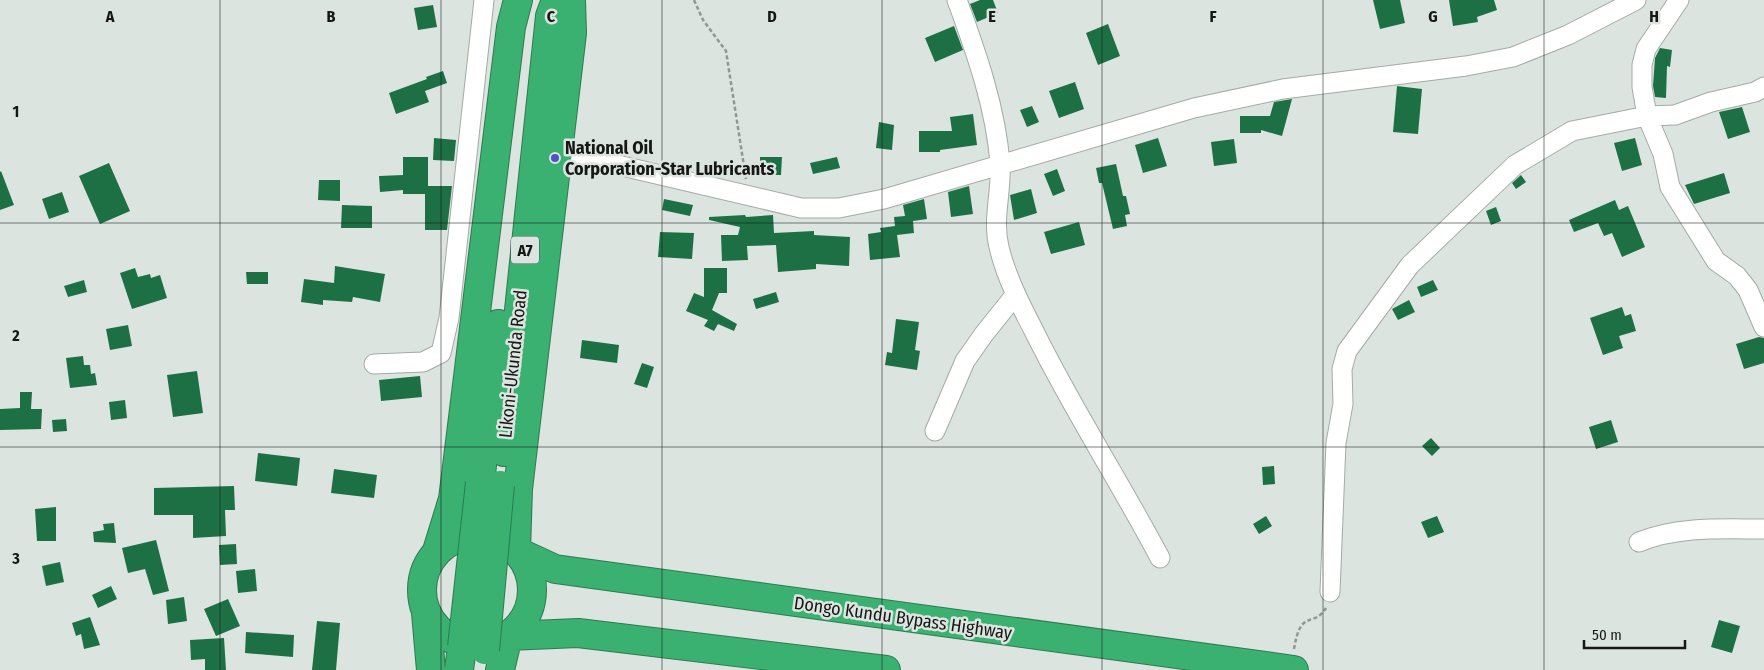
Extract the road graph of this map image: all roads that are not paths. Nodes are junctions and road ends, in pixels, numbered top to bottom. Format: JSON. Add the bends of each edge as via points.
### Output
{"nodes":[{"id":1,"x":484,"y":0,"type":"edge"},
{"id":2,"x":957,"y":0,"type":"edge"},
{"id":3,"x":1636,"y":0,"type":"edge"},
{"id":4,"x":1679,"y":0,"type":"edge"},
{"id":5,"x":544,"y":5,"type":"edge"},
{"id":6,"x":1764,"y":87,"type":"edge"},
{"id":7,"x":1647,"y":116,"type":"junction"},
{"id":8,"x":558,"y":151,"type":"junction"},
{"id":9,"x":1000,"y":165,"type":"junction"},
{"id":10,"x":1016,"y":294,"type":"junction"},
{"id":11,"x":1764,"y":327,"type":"edge"},
{"id":12,"x":374,"y":364,"type":"dead end"},
{"id":13,"x":935,"y":431,"type":"dead end"},
{"id":14,"x":1764,"y":529,"type":"edge"},
{"id":15,"x":1638,"y":542,"type":"dead end"},
{"id":16,"x":516,"y":551,"type":"junction"},
{"id":17,"x":437,"y":552,"type":"junction"},
{"id":18,"x":1160,"y":558,"type":"dead end"},
{"id":19,"x":1330,"y":592,"type":"road end"},
{"id":20,"x":426,"y":613,"type":"junction"},
{"id":21,"x":508,"y":636,"type":"junction"},
{"id":22,"x":1294,"y":659,"type":"edge"},
{"id":23,"x":431,"y":670,"type":"edge"},
{"id":24,"x":459,"y":670,"type":"edge"},
{"id":25,"x":482,"y":670,"type":"edge"},
{"id":26,"x":500,"y":670,"type":"edge"},
{"id":27,"x":886,"y":670,"type":"edge"}],
"edges":[{"from":1,"to":12,"type":"street","via":[[449,318],[441,353],[423,362]]},
{"from":2,"to":9,"type":"street","via":[[978,57]]},
{"from":3,"to":9,"type":"street","via":[[1568,35],[1513,57],[1283,89],[1194,108]]},
{"from":4,"to":7,"type":"street","via":[[1646,50],[1642,79]]},
{"from":5,"to":8,"type":"highway","via":[[572,33]]},
{"from":5,"to":17,"type":"highway","via":[[511,27],[453,499]]},
{"from":5,"to":24,"type":"highway","name":"Likoni-Ukunda Road","number":"A7","bridge":true},
{"from":5,"to":25,"type":"highway","name":"Likoni-Ukunda Road","number":"A7","bridge":true},
{"from":6,"to":7,"type":"street","via":[[1675,115]]},
{"from":7,"to":11,"type":"street","via":[[1662,154],[1670,187],[1716,261],[1737,276],[1748,290]]},
{"from":7,"to":19,"type":"street","via":[[1572,131],[1515,165],[1410,265],[1347,351],[1342,369],[1343,404],[1336,443]]},
{"from":8,"to":9,"type":"street","via":[[800,208],[839,208],[884,199]]},
{"from":8,"to":16,"type":"highway","via":[[518,489]]},
{"from":9,"to":10,"type":"street","via":[[998,246]]},
{"from":10,"to":13,"type":"street","via":[[965,361]]},
{"from":10,"to":18,"type":"street","via":[[1053,369]]},
{"from":14,"to":15,"type":"street","via":[[1664,533]]},
{"from":16,"to":17,"type":"highway","via":[[498,539],[477,535],[456,539]]},
{"from":16,"to":21,"type":"highway","via":[[529,569],[533,590],[529,611]]},
{"from":16,"to":22,"type":"highway","name":"Dongo Kundu Bypass Highway","via":[[555,569]]},
{"from":17,"to":20,"type":"highway","via":[[422,580],[422,602]]},
{"from":20,"to":21,"type":"highway","via":[[446,637],[466,645],[488,645]]},
{"from":20,"to":23,"type":"highway"},
{"from":21,"to":26,"type":"highway"},
{"from":21,"to":27,"type":"highway","via":[[578,632]]}]}
